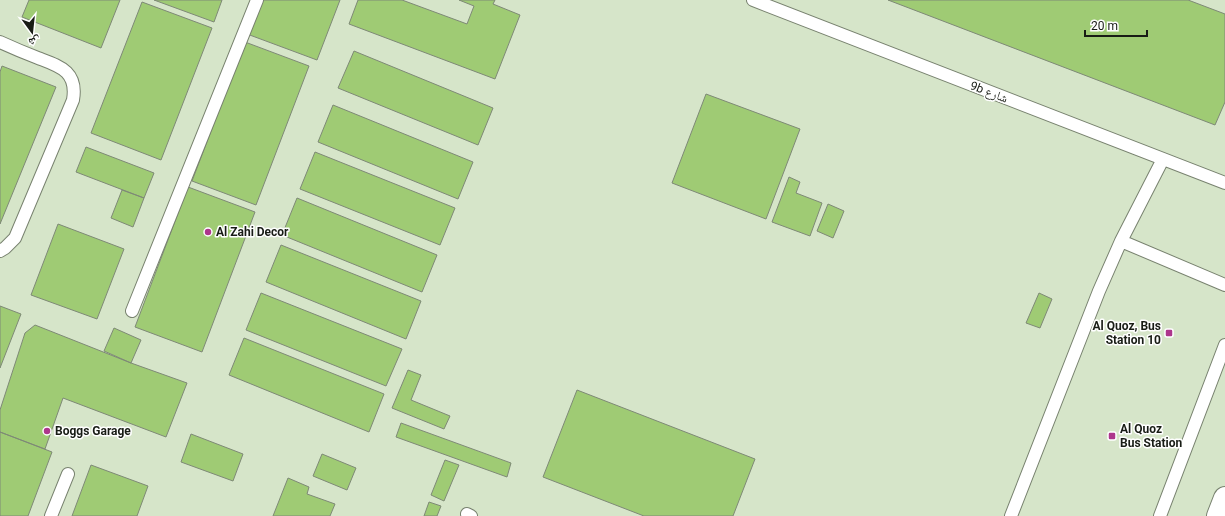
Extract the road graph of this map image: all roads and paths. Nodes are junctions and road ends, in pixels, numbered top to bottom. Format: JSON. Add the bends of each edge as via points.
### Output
{"nodes":[{"id":1,"x":257,"y":0,"type":"edge"},
{"id":2,"x":753,"y":0,"type":"edge"},
{"id":3,"x":0,"y":42,"type":"edge"},
{"id":4,"x":1163,"y":159,"type":"junction"},
{"id":5,"x":1225,"y":184,"type":"edge"},
{"id":6,"x":1121,"y":241,"type":"junction"},
{"id":7,"x":0,"y":251,"type":"edge"},
{"id":8,"x":1225,"y":285,"type":"edge"},
{"id":9,"x":132,"y":311,"type":"dead end"},
{"id":10,"x":1225,"y":345,"type":"edge"},
{"id":11,"x":68,"y":474,"type":"dead end"},
{"id":12,"x":1225,"y":498,"type":"edge"},
{"id":13,"x":51,"y":516,"type":"edge"},
{"id":14,"x":1011,"y":516,"type":"edge"},
{"id":15,"x":1160,"y":516,"type":"edge"},
{"id":16,"x":1218,"y":516,"type":"edge"}],
"edges":[{"from":1,"to":9,"type":"lane"},
{"from":2,"to":4,"type":"lane","name":"9b شارع"},
{"from":3,"to":7,"type":"lane","via":[[62,67],[71,78],[74,93],[15,238]]},
{"from":4,"to":5,"type":"lane","name":"9b شارع"},
{"from":4,"to":6,"type":"lane"},
{"from":6,"to":8,"type":"lane"},
{"from":6,"to":14,"type":"lane"},
{"from":10,"to":15,"type":"lane"},
{"from":11,"to":13,"type":"lane"},
{"from":12,"to":16,"type":"main road"}]}
